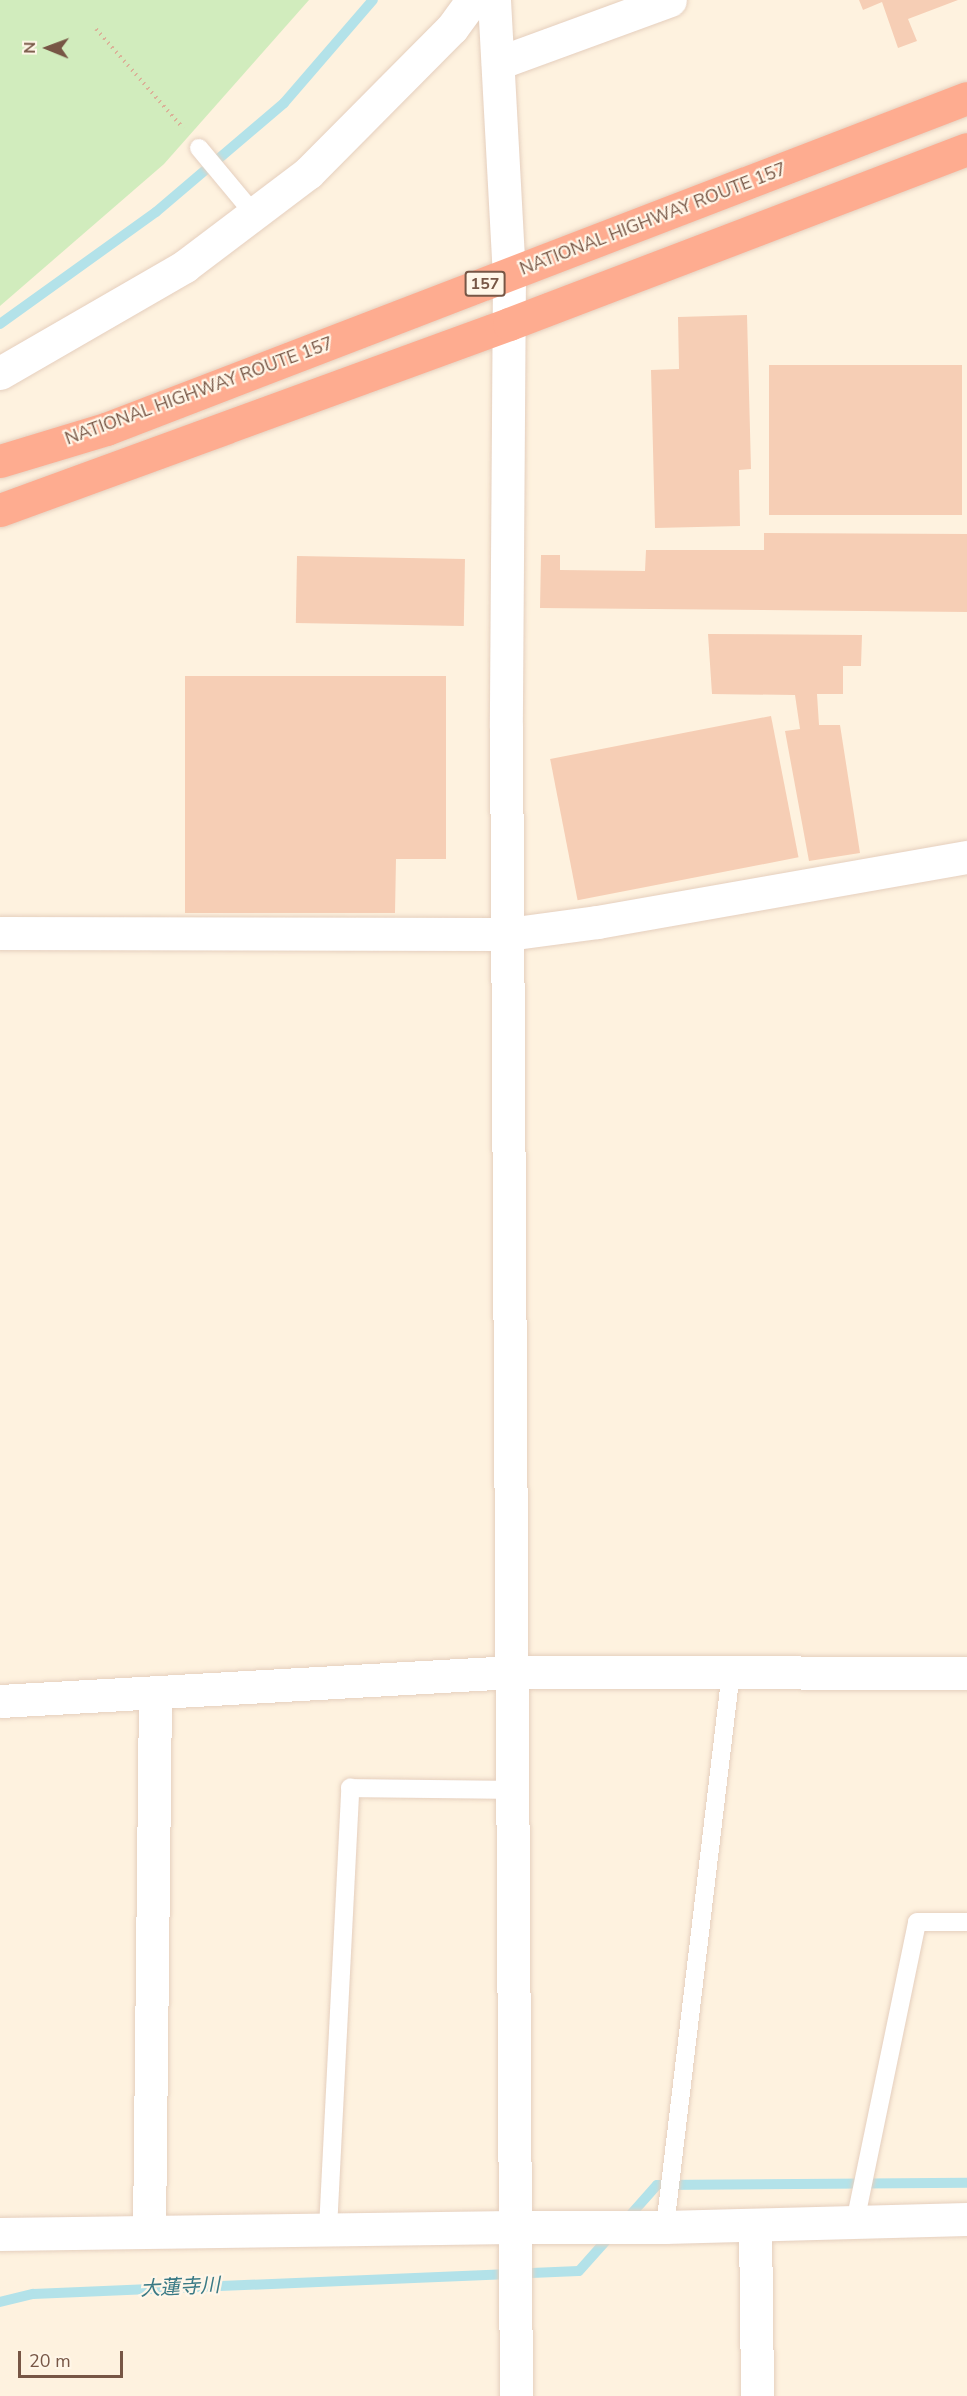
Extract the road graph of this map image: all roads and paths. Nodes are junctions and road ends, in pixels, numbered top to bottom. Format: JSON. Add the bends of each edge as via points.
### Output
{"nodes":[{"id":1,"x":472,"y":0,"type":"edge"},
{"id":2,"x":494,"y":0,"type":"edge"},
{"id":3,"x":670,"y":0,"type":"edge"},
{"id":4,"x":96,"y":29,"type":"dead end"},
{"id":5,"x":498,"y":63,"type":"junction"},
{"id":6,"x":967,"y":98,"type":"edge"},
{"id":7,"x":199,"y":148,"type":"joint"},
{"id":8,"x":967,"y":149,"type":"edge"},
{"id":9,"x":254,"y":214,"type":"junction"},
{"id":10,"x":509,"y":274,"type":"junction"},
{"id":11,"x":509,"y":324,"type":"junction"},
{"id":12,"x":0,"y":373,"type":"edge"},
{"id":13,"x":0,"y":461,"type":"edge"},
{"id":14,"x":0,"y":510,"type":"edge"},
{"id":15,"x":967,"y":857,"type":"edge"},
{"id":16,"x":0,"y":933,"type":"edge"},
{"id":17,"x":508,"y":934,"type":"junction"},
{"id":18,"x":512,"y":1672,"type":"junction"},
{"id":19,"x":731,"y":1672,"type":"junction"},
{"id":20,"x":967,"y":1673,"type":"edge"},
{"id":21,"x":155,"y":1693,"type":"junction"},
{"id":22,"x":0,"y":1701,"type":"edge"},
{"id":23,"x":512,"y":1790,"type":"junction"},
{"id":24,"x":967,"y":1922,"type":"edge"},
{"id":25,"x":967,"y":2219,"type":"edge"},
{"id":26,"x":855,"y":2222,"type":"junction"},
{"id":27,"x":754,"y":2225,"type":"junction"},
{"id":28,"x":514,"y":2227,"type":"junction"},
{"id":29,"x":665,"y":2228,"type":"junction"},
{"id":30,"x":328,"y":2229,"type":"junction"},
{"id":31,"x":149,"y":2231,"type":"junction"},
{"id":32,"x":0,"y":2234,"type":"edge"},
{"id":33,"x":516,"y":2396,"type":"edge"},
{"id":34,"x":757,"y":2396,"type":"edge"}],
"edges":[{"from":1,"to":9,"type":"street","via":[[452,28],[308,173]]},
{"from":2,"to":5,"type":"street"},
{"from":3,"to":5,"type":"street"},
{"from":4,"to":7,"type":"path"},
{"from":5,"to":10,"type":"street"},
{"from":6,"to":10,"type":"highway","name":"NATIONAL HIGHWAY ROUTE 157","number":"157"},
{"from":7,"to":9,"type":"lane"},
{"from":8,"to":11,"type":"highway","number":"157"},
{"from":9,"to":12,"type":"street","via":[[185,266]]},
{"from":10,"to":11,"type":"street"},
{"from":10,"to":13,"type":"highway","name":"NATIONAL HIGHWAY ROUTE 157","number":"157","via":[[106,429]]},
{"from":11,"to":14,"type":"highway","number":"157"},
{"from":11,"to":17,"type":"street"},
{"from":15,"to":17,"type":"street","via":[[598,922]]},
{"from":16,"to":17,"type":"street"},
{"from":17,"to":18,"type":"street"},
{"from":18,"to":19,"type":"street"},
{"from":18,"to":21,"type":"street"},
{"from":18,"to":23,"type":"street"},
{"from":19,"to":20,"type":"street"},
{"from":19,"to":29,"type":"lane"},
{"from":21,"to":22,"type":"street"},
{"from":21,"to":31,"type":"street"},
{"from":23,"to":28,"type":"street"},
{"from":23,"to":30,"type":"lane","via":[[350,1788]]},
{"from":24,"to":26,"type":"lane","via":[[917,1922]]},
{"from":25,"to":26,"type":"street"},
{"from":26,"to":27,"type":"street"},
{"from":27,"to":29,"type":"street"},
{"from":27,"to":34,"type":"street"},
{"from":28,"to":29,"type":"street"},
{"from":28,"to":30,"type":"street"},
{"from":28,"to":33,"type":"street"},
{"from":30,"to":31,"type":"street"},
{"from":31,"to":32,"type":"street"}]}
